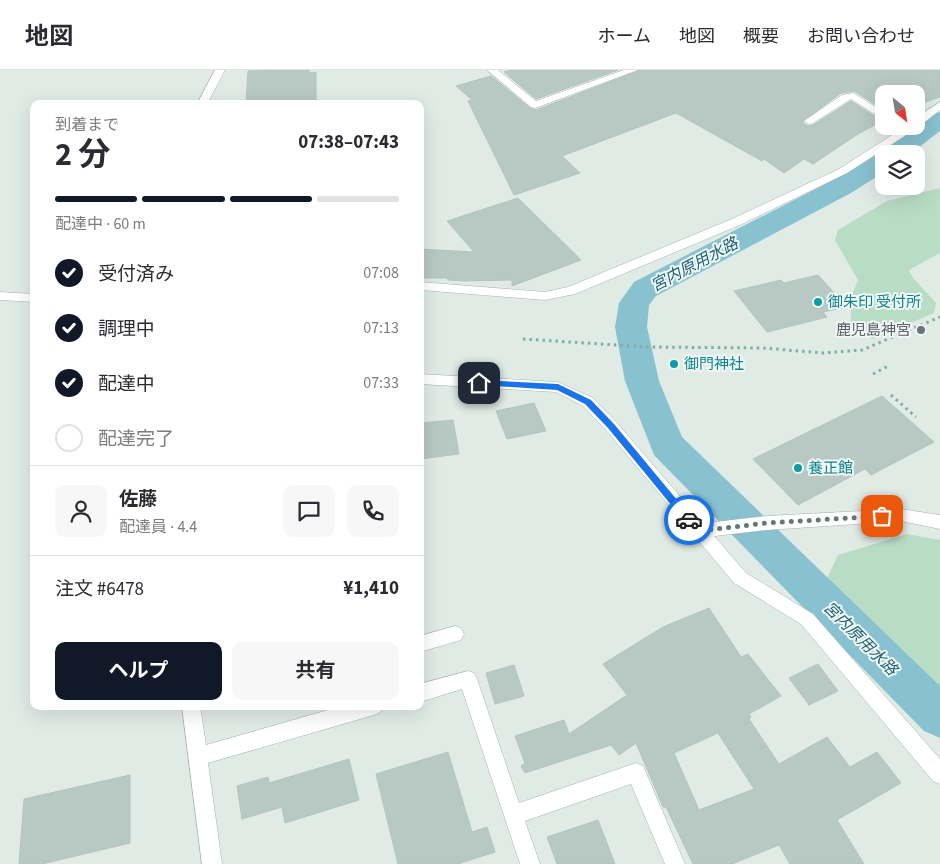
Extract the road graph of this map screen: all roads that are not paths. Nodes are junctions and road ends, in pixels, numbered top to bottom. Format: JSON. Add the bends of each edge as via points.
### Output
{"nodes":[{"id":1,"x":220,"y":70,"type":"edge"},
{"id":2,"x":492,"y":70,"type":"edge"},
{"id":3,"x":633,"y":70,"type":"edge"},
{"id":4,"x":204,"y":100,"type":"edge"},
{"id":5,"x":940,"y":105,"type":"edge"},
{"id":6,"x":875,"y":111,"type":"edge"},
{"id":7,"x":925,"y":117,"type":"edge"},
{"id":8,"x":809,"y":121,"type":"dead end"},
{"id":9,"x":895,"y":135,"type":"edge"},
{"id":10,"x":424,"y":286,"type":"edge"},
{"id":11,"x":0,"y":296,"type":"edge"},
{"id":12,"x":30,"y":298,"type":"edge"},
{"id":13,"x":424,"y":379,"type":"edge"},
{"id":14,"x":940,"y":522,"type":"edge"},
{"id":15,"x":698,"y":531,"type":"junction"},
{"id":16,"x":455,"y":634,"type":"dead end"},
{"id":17,"x":424,"y":643,"type":"edge"},
{"id":18,"x":424,"y":692,"type":"edge"},
{"id":19,"x":193,"y":710,"type":"edge"},
{"id":20,"x":360,"y":710,"type":"edge"},
{"id":21,"x":199,"y":756,"type":"junction"},
{"id":22,"x":940,"y":774,"type":"edge"},
{"id":23,"x":513,"y":815,"type":"junction"},
{"id":24,"x":212,"y":864,"type":"edge"},
{"id":25,"x":530,"y":864,"type":"edge"},
{"id":26,"x":675,"y":864,"type":"edge"}],
"edges":[{"from":1,"to":4,"type":"street"},
{"from":2,"to":3,"type":"street","via":[[535,104]]},
{"from":5,"to":7,"type":"street"},
{"from":6,"to":8,"type":"street","via":[[853,96],[846,96]]},
{"from":9,"to":10,"type":"street","via":[[843,171],[571,291],[545,296]]},
{"from":11,"to":12,"type":"street"},
{"from":13,"to":15,"type":"street","via":[[558,387],[588,402]]},
{"from":14,"to":15,"type":"street","via":[[901,515],[767,523]]},
{"from":15,"to":22,"type":"street","via":[[740,578],[807,619]]},
{"from":16,"to":17,"type":"street"},
{"from":18,"to":23,"type":"street","via":[[468,680]]},
{"from":19,"to":21,"type":"street"},
{"from":20,"to":21,"type":"street"},
{"from":21,"to":24,"type":"street"},
{"from":23,"to":25,"type":"street"},
{"from":23,"to":26,"type":"street","via":[[636,773]]}]}
